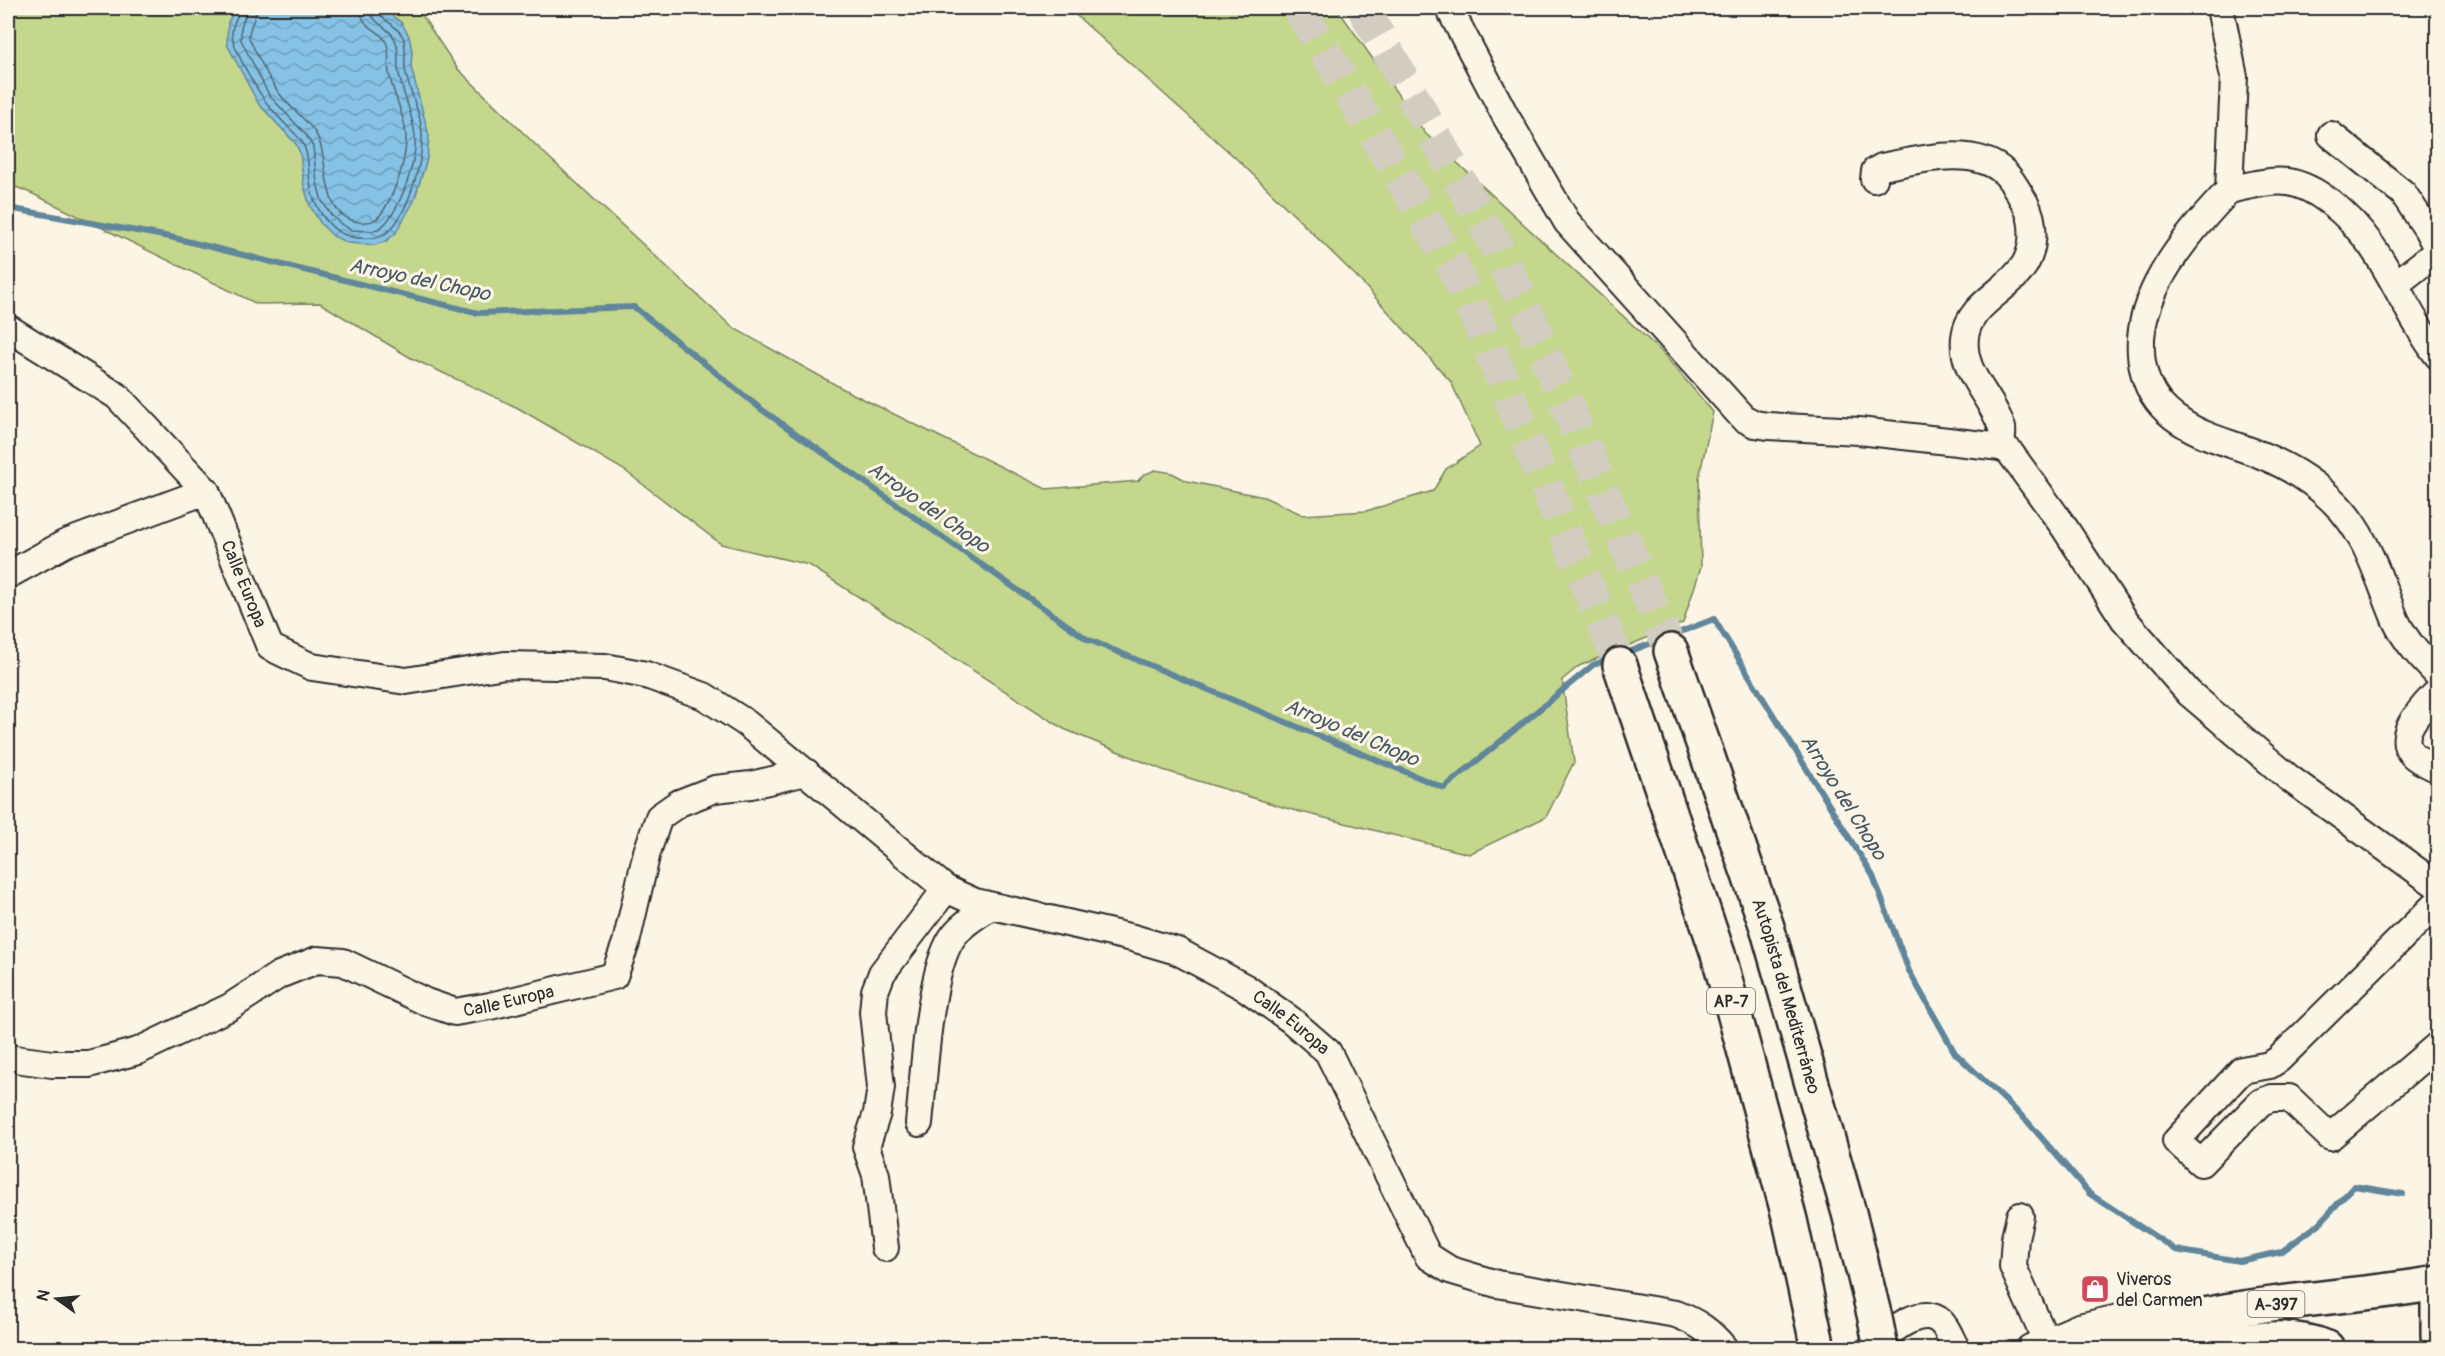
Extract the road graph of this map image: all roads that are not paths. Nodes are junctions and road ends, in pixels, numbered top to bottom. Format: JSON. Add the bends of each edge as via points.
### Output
{"nodes":[{"id":1,"x":1449,"y":8,"type":"edge"},
{"id":2,"x":2220,"y":8,"type":"edge"},
{"id":3,"x":2331,"y":135,"type":"dead end"},
{"id":4,"x":1874,"y":179,"type":"dead end"},
{"id":5,"x":2229,"y":190,"type":"junction"},
{"id":6,"x":2438,"y":251,"type":"edge"},
{"id":7,"x":2396,"y":284,"type":"junction"},
{"id":8,"x":8,"y":328,"type":"edge"},
{"id":9,"x":2438,"y":356,"type":"edge"},
{"id":10,"x":2001,"y":447,"type":"junction"},
{"id":11,"x":206,"y":491,"type":"junction"},
{"id":12,"x":8,"y":575,"type":"edge"},
{"id":13,"x":1671,"y":651,"type":"tunnel mouth"},
{"id":14,"x":1620,"y":665,"type":"tunnel mouth"},
{"id":15,"x":2438,"y":675,"type":"edge"},
{"id":16,"x":2438,"y":691,"type":"edge"},
{"id":17,"x":2438,"y":769,"type":"edge"},
{"id":18,"x":806,"y":772,"type":"junction"},
{"id":19,"x":2438,"y":886,"type":"edge"},
{"id":20,"x":946,"y":889,"type":"junction"},
{"id":21,"x":2438,"y":902,"type":"edge"},
{"id":22,"x":992,"y":906,"type":"junction"},
{"id":23,"x":2438,"y":1045,"type":"edge"},
{"id":24,"x":8,"y":1058,"type":"edge"},
{"id":25,"x":919,"y":1123,"type":"dead end"},
{"id":26,"x":2020,"y":1216,"type":"dead end"},
{"id":27,"x":885,"y":1248,"type":"dead end"},
{"id":28,"x":2438,"y":1283,"type":"edge"},
{"id":29,"x":2438,"y":1295,"type":"edge"},
{"id":30,"x":2177,"y":1322,"type":"junction"},
{"id":31,"x":2438,"y":1336,"type":"edge"},
{"id":32,"x":1876,"y":1338,"type":"edge"},
{"id":33,"x":2103,"y":1344,"type":"edge"},
{"id":34,"x":2038,"y":1345,"type":"edge"},
{"id":35,"x":1818,"y":1347,"type":"edge"},
{"id":36,"x":1724,"y":1348,"type":"edge"},
{"id":37,"x":1956,"y":1348,"type":"edge"},
{"id":38,"x":2327,"y":1348,"type":"edge"}],
"edges":[{"from":1,"to":10,"type":"street","via":[[1567,222],[1743,418],[1768,426],[1859,431]]},
{"from":2,"to":5,"type":"street","via":[[2234,77]]},
{"from":3,"to":6,"type":"street","via":[[2403,193]]},
{"from":4,"to":10,"type":"street","via":[[1879,167],[1942,156],[1982,159],[2006,174],[2029,210],[2032,246],[2025,263],[2014,278],[1985,302],[1966,334],[1970,372],[2002,430]]},
{"from":5,"to":7,"type":"street","via":[[2279,181],[2322,195],[2361,230]]},
{"from":5,"to":15,"type":"street","via":[[2174,257],[2147,305],[2140,356],[2148,387],[2160,405],[2181,422],[2293,469],[2335,502],[2356,528],[2377,567],[2397,622],[2415,651]]},
{"from":6,"to":7,"type":"street"},
{"from":7,"to":9,"type":"street","via":[[2422,336]]},
{"from":8,"to":11,"type":"street","via":[[117,396]]},
{"from":10,"to":19,"type":"street","via":[[2009,451],[2050,508],[2124,619],[2189,693],[2289,778]]},
{"from":11,"to":12,"type":"street","via":[[66,543]]},
{"from":11,"to":18,"type":"street","name":"Calle Europa","via":[[270,646],[312,667],[406,681],[505,665],[605,667],[646,675],[704,696],[746,723]]},
{"from":13,"to":32,"type":"main road","name":"Autopista del Mediterráneo","via":[[1767,927],[1849,1213]]},
{"from":14,"to":35,"type":"main road","number":"AP-7","via":[[1719,957],[1790,1220]]},
{"from":16,"to":17,"type":"street","via":[[2407,730],[2407,746],[2413,756]]},
{"from":18,"to":20,"type":"street","name":"Calle Europa"},
{"from":18,"to":24,"type":"street","name":"Calle Europa","via":[[715,789],[679,803],[659,817],[614,976],[455,1012],[343,962],[317,960],[279,975],[230,1007],[138,1051],[89,1064]]},
{"from":20,"to":22,"type":"street","name":"Calle Europa"},
{"from":20,"to":27,"type":"street","via":[[882,974],[876,991],[873,1012],[881,1087],[878,1113],[866,1147],[876,1175]]},
{"from":21,"to":23,"type":"street","via":[[2279,1059],[2270,1065],[2242,1070],[2176,1141],[2201,1163],[2261,1102],[2279,1097],[2289,1098],[2330,1137]]},
{"from":22,"to":25,"type":"street","via":[[965,924],[952,938],[944,957],[933,996]]},
{"from":22,"to":36,"type":"street","name":"Calle Europa","via":[[1177,951],[1246,988],[1291,1020],[1328,1052],[1428,1256],[1450,1270],[1497,1284],[1676,1314],[1697,1322]]},
{"from":26,"to":34,"type":"street","via":[[2013,1267]]},
{"from":28,"to":30,"type":"main road","number":"A-397","via":[[2242,1308]]},
{"from":29,"to":31,"type":"main road"},
{"from":30,"to":33,"type":"main road","number":"A-397"},
{"from":30,"to":34,"type":"street","via":[[2140,1313],[2079,1327]]},
{"from":32,"to":37,"type":"street","via":[[1896,1326],[1927,1316],[1945,1326]]},
{"from":33,"to":38,"type":"main road","via":[[2197,1344],[2279,1338]]}]}
